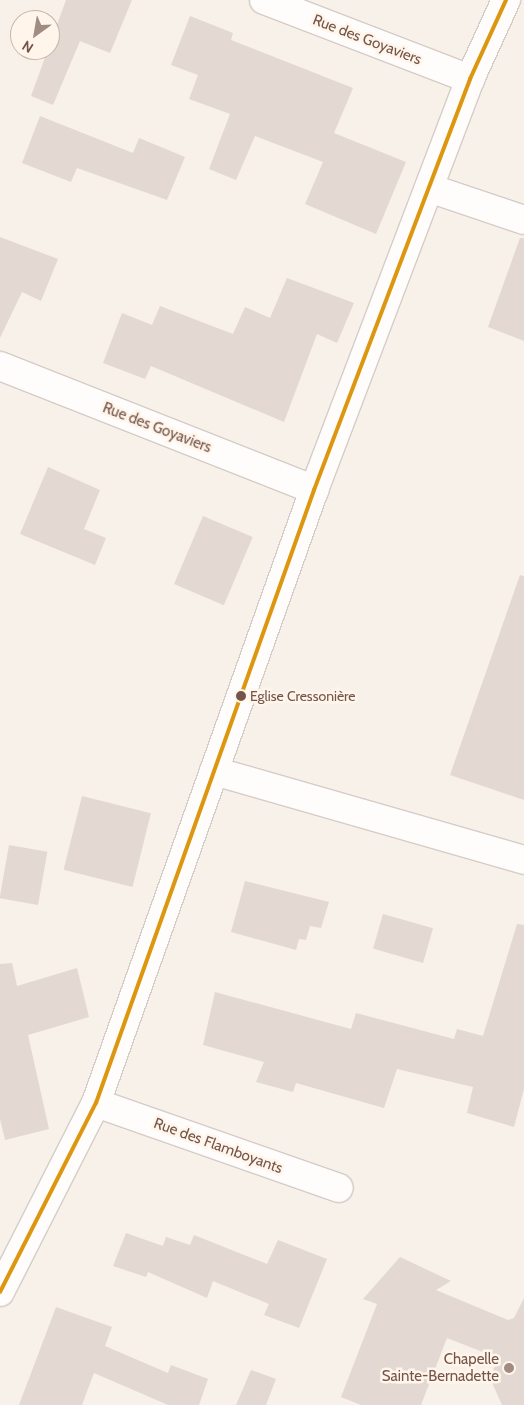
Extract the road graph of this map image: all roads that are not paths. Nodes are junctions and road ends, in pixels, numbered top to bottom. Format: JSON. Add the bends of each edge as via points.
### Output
{"nodes":[{"id":1,"x":264,"y":0,"type":"edge"},
{"id":2,"x":506,"y":0,"type":"edge"},
{"id":3,"x":470,"y":78,"type":"junction"},
{"id":4,"x":428,"y":188,"type":"junction"},
{"id":5,"x":524,"y":220,"type":"edge"},
{"id":6,"x":0,"y":366,"type":"edge"},
{"id":7,"x":314,"y":490,"type":"junction"},
{"id":8,"x":214,"y":771,"type":"junction"},
{"id":9,"x":524,"y":860,"type":"edge"},
{"id":10,"x":96,"y":1103,"type":"junction"},
{"id":11,"x":339,"y":1188,"type":"dead end"},
{"id":12,"x":0,"y":1292,"type":"edge"}],
"edges":[{"from":1,"to":3,"type":"street","name":"Rue des Goyaviers"},
{"from":2,"to":3,"type":"street"},
{"from":3,"to":4,"type":"street"},
{"from":4,"to":5,"type":"street"},
{"from":4,"to":7,"type":"street"},
{"from":6,"to":7,"type":"street","name":"Rue des Goyaviers"},
{"from":7,"to":8,"type":"street"},
{"from":8,"to":9,"type":"street"},
{"from":8,"to":10,"type":"street"},
{"from":10,"to":11,"type":"street","name":"Rue des Flamboyants"},
{"from":10,"to":12,"type":"street"}]}
